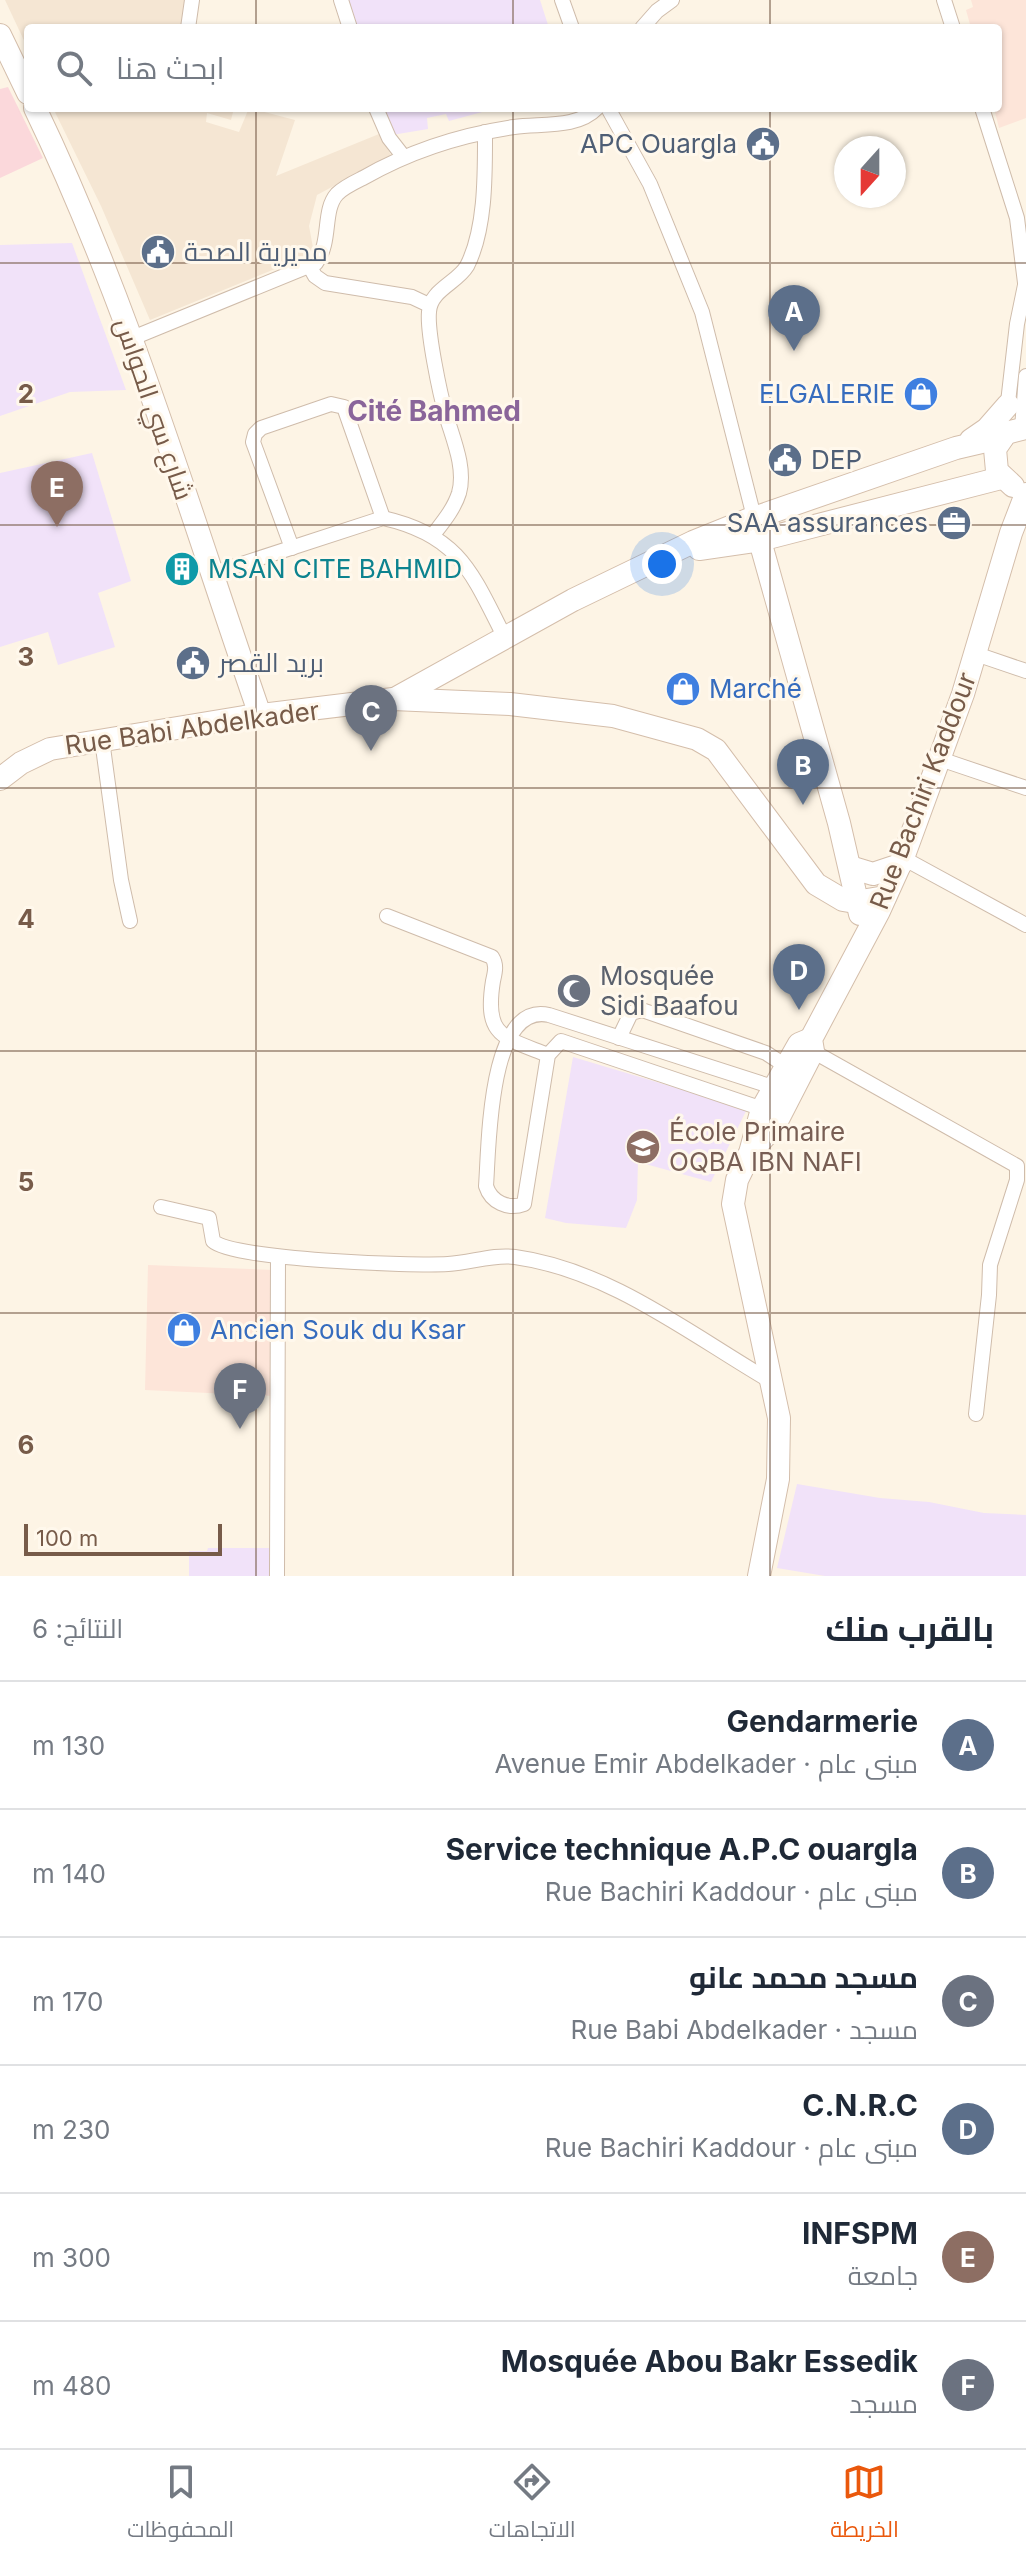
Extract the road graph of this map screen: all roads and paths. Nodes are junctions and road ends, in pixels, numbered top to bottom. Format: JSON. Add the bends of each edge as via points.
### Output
{"nodes":[{"id":1,"x":192,"y":0,"type":"edge"},
{"id":2,"x":341,"y":0,"type":"edge"},
{"id":3,"x":562,"y":0,"type":"edge"},
{"id":4,"x":672,"y":0,"type":"edge"},
{"id":5,"x":944,"y":0,"type":"edge"},
{"id":6,"x":189,"y":24,"type":"edge"},
{"id":7,"x":349,"y":24,"type":"edge"},
{"id":8,"x":571,"y":24,"type":"edge"},
{"id":9,"x":646,"y":24,"type":"edge"},
{"id":10,"x":952,"y":24,"type":"edge"},
{"id":11,"x":0,"y":35,"type":"edge"},
{"id":12,"x":24,"y":85,"type":"edge"},
{"id":13,"x":37,"y":112,"type":"edge"},
{"id":14,"x":378,"y":112,"type":"edge"},
{"id":15,"x":593,"y":112,"type":"edge"},
{"id":16,"x":610,"y":112,"type":"edge"},
{"id":17,"x":983,"y":112,"type":"edge"},
{"id":18,"x":485,"y":132,"type":"junction"},
{"id":19,"x":403,"y":156,"type":"junction"},
{"id":20,"x":310,"y":267,"type":"junction"},
{"id":21,"x":1025,"y":288,"type":"edge"},
{"id":22,"x":429,"y":305,"type":"junction"},
{"id":23,"x":130,"y":339,"type":"junction"},
{"id":24,"x":1026,"y":376,"type":"edge"},
{"id":25,"x":1008,"y":405,"type":"junction"},
{"id":26,"x":1014,"y":432,"type":"edge"},
{"id":27,"x":956,"y":448,"type":"junction"},
{"id":28,"x":1015,"y":486,"type":"edge"},
{"id":29,"x":383,"y":518,"type":"junction"},
{"id":30,"x":756,"y":529,"type":"junction"},
{"id":31,"x":433,"y":535,"type":"junction"},
{"id":32,"x":292,"y":548,"type":"junction"},
{"id":33,"x":211,"y":574,"type":"junction"},
{"id":34,"x":504,"y":636,"type":"junction"},
{"id":35,"x":976,"y":654,"type":"junction"},
{"id":36,"x":1026,"y":671,"type":"edge"},
{"id":37,"x":393,"y":699,"type":"junction"},
{"id":38,"x":260,"y":715,"type":"junction"},
{"id":39,"x":102,"y":740,"type":"junction"},
{"id":40,"x":940,"y":759,"type":"junction"},
{"id":41,"x":0,"y":779,"type":"edge"},
{"id":42,"x":1026,"y":788,"type":"edge"},
{"id":43,"x":902,"y":862,"type":"junction"},
{"id":44,"x":850,"y":867,"type":"junction"},
{"id":45,"x":885,"y":897,"type":"junction"},
{"id":46,"x":855,"y":902,"type":"junction"},
{"id":47,"x":387,"y":916,"type":"dead end"},
{"id":48,"x":130,"y":921,"type":"dead end"},
{"id":49,"x":1026,"y":925,"type":"edge"},
{"id":50,"x":868,"y":931,"type":"junction"},
{"id":51,"x":565,"y":1020,"type":"junction"},
{"id":52,"x":619,"y":1038,"type":"junction"},
{"id":53,"x":508,"y":1039,"type":"junction"},
{"id":54,"x":561,"y":1041,"type":"junction"},
{"id":55,"x":808,"y":1045,"type":"junction"},
{"id":56,"x":548,"y":1055,"type":"junction"},
{"id":57,"x":786,"y":1066,"type":"junction"},
{"id":58,"x":782,"y":1090,"type":"junction"},
{"id":59,"x":771,"y":1112,"type":"junction"},
{"id":60,"x":161,"y":1207,"type":"dead end"},
{"id":61,"x":278,"y":1257,"type":"junction"},
{"id":62,"x":772,"y":1382,"type":"junction"},
{"id":63,"x":976,"y":1414,"type":"dead end"},
{"id":64,"x":277,"y":1576,"type":"edge"},
{"id":65,"x":759,"y":1576,"type":"edge"}],
"edges":[{"from":1,"to":6,"type":"street"},
{"from":2,"to":7,"type":"street"},
{"from":3,"to":8,"type":"street"},
{"from":4,"to":9,"type":"street"},
{"from":5,"to":10,"type":"street"},
{"from":11,"to":12,"type":"street"},
{"from":13,"to":23,"type":"street","name":"شارع سي الحواس","via":[[75,194]]},
{"from":14,"to":19,"type":"street"},
{"from":15,"to":18,"type":"street","via":[[571,121]]},
{"from":16,"to":30,"type":"street","via":[[650,184],[702,312]]},
{"from":17,"to":21,"type":"street","via":[[1017,218]]},
{"from":18,"to":19,"type":"street"},
{"from":18,"to":22,"type":"street","via":[[485,187],[470,258],[461,275]]},
{"from":19,"to":20,"type":"street","via":[[338,194],[323,253]]},
{"from":20,"to":22,"type":"street","via":[[325,283],[412,297]]},
{"from":20,"to":23,"type":"street"},
{"from":21,"to":25,"type":"street"},
{"from":22,"to":31,"type":"street","via":[[461,482],[451,510]]},
{"from":23,"to":33,"type":"street","name":"شارع سي الحواس"},
{"from":24,"to":26,"type":"street"},
{"from":25,"to":26,"type":"street"},
{"from":25,"to":27,"type":"street","via":[[987,429]]},
{"from":26,"to":27,"type":"street"},
{"from":26,"to":28,"type":"street","name":"Rue Bachiri Kaddour","via":[[998,442],[994,464]]},
{"from":27,"to":30,"type":"street"},
{"from":28,"to":30,"type":"street"},
{"from":28,"to":35,"type":"street","name":"Rue Bachiri Kaddour","via":[[1011,533]]},
{"from":29,"to":31,"type":"street"},
{"from":29,"to":32,"type":"street"},
{"from":29,"to":32,"type":"street","via":[[344,407],[331,404],[255,434],[253,442]]},
{"from":30,"to":34,"type":"street","via":[[675,552]]},
{"from":30,"to":44,"type":"street"},
{"from":31,"to":34,"type":"street","via":[[461,560]]},
{"from":32,"to":33,"type":"street"},
{"from":33,"to":38,"type":"street","name":"شارع سي الحواس"},
{"from":34,"to":37,"type":"street"},
{"from":35,"to":36,"type":"street"},
{"from":35,"to":40,"type":"street","name":"Rue Bachiri Kaddour"},
{"from":37,"to":38,"type":"street","name":"Rue Babi Abdelkader"},
{"from":37,"to":46,"type":"street","via":[[498,703],[613,716],[707,743],[816,884]]},
{"from":38,"to":39,"type":"street","name":"Rue Babi Abdelkader"},
{"from":39,"to":41,"type":"street","name":"Rue Babi Abdelkader","via":[[39,753]]},
{"from":39,"to":48,"type":"street"},
{"from":40,"to":42,"type":"street"},
{"from":40,"to":43,"type":"street","name":"Rue Bachiri Kaddour"},
{"from":43,"to":44,"type":"street","via":[[873,874]]},
{"from":43,"to":45,"type":"street","name":"Rue Bachiri Kaddour"},
{"from":43,"to":49,"type":"street"},
{"from":44,"to":46,"type":"street"},
{"from":45,"to":46,"type":"street"},
{"from":45,"to":50,"type":"street","name":"Rue Bachiri Kaddour"},
{"from":46,"to":50,"type":"street"},
{"from":47,"to":53,"type":"street","via":[[495,960],[490,1006],[495,1028]]},
{"from":50,"to":55,"type":"street","name":"Rue Bachiri Kaddour"},
{"from":51,"to":52,"type":"street"},
{"from":51,"to":53,"type":"street","via":[[536,1013],[515,1026]]},
{"from":51,"to":54,"type":"street"},
{"from":52,"to":57,"type":"street","via":[[631,1013],[642,1010],[766,1053]]},
{"from":52,"to":58,"type":"street"},
{"from":53,"to":56,"type":"street"},
{"from":53,"to":56,"type":"street","via":[[499,1066],[486,1186],[495,1201],[506,1205],[524,1204],[527,1198]]},
{"from":54,"to":56,"type":"street"},
{"from":54,"to":59,"type":"street"},
{"from":55,"to":57,"type":"street","name":"Rue Bachiri Kaddour"},
{"from":55,"to":58,"type":"street","name":"Rue Bachiri Kaddour"},
{"from":55,"to":63,"type":"street","via":[[1017,1166],[990,1265]]},
{"from":57,"to":58,"type":"street","name":"Rue Bachiri Kaddour"},
{"from":58,"to":59,"type":"street","name":"Rue Bachiri Kaddour"},
{"from":59,"to":62,"type":"street","name":"Rue Bachiri Kaddour","via":[[775,1125],[750,1153],[733,1204]]},
{"from":60,"to":61,"type":"street","via":[[209,1218],[213,1241],[223,1248]]},
{"from":61,"to":62,"type":"street","via":[[446,1264],[499,1256],[549,1264],[601,1282]]},
{"from":61,"to":64,"type":"street"},
{"from":62,"to":65,"type":"street","name":"Rue Bachiri Kaddour","via":[[779,1418],[778,1479]]}]}
